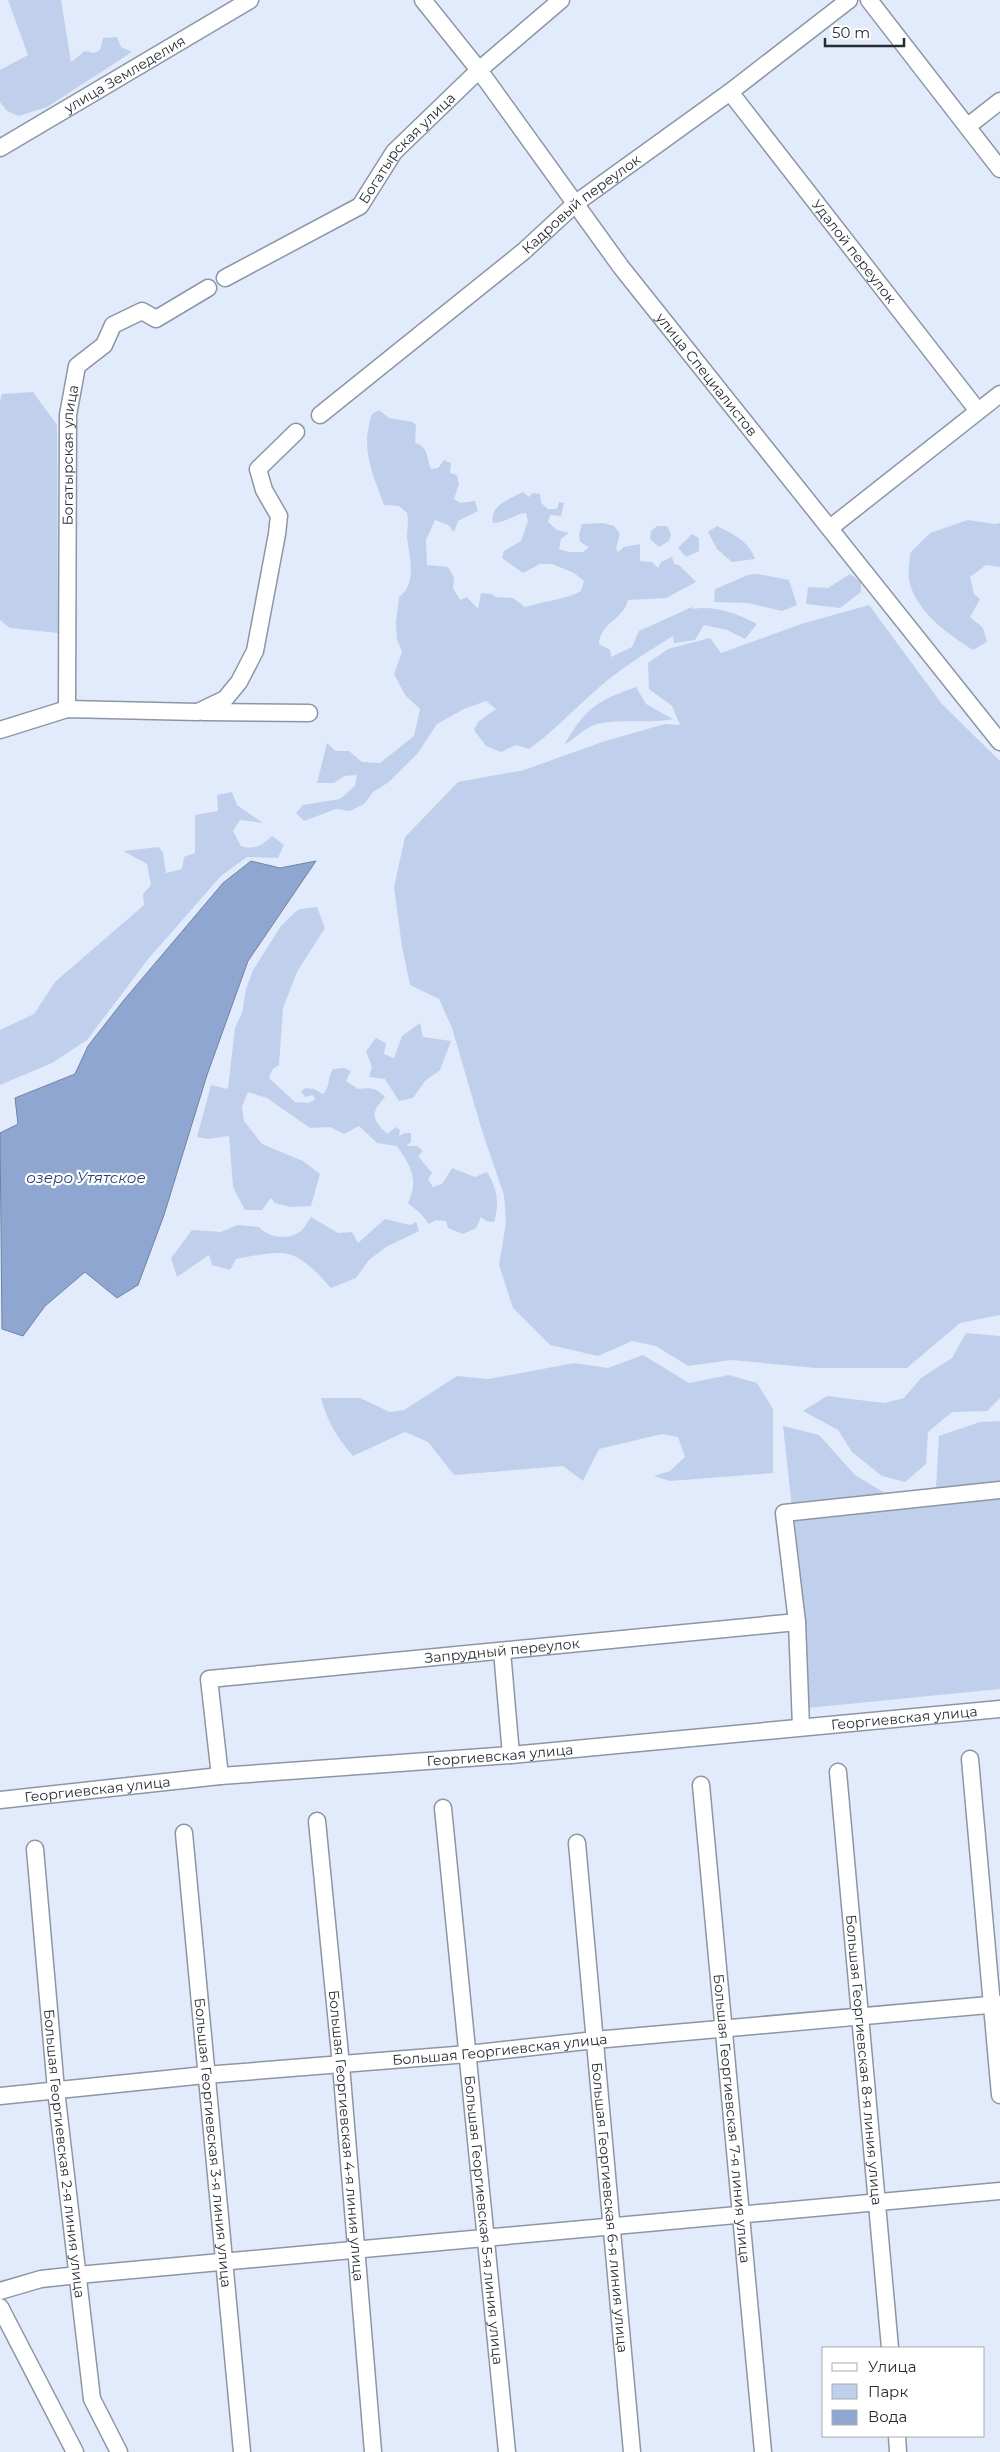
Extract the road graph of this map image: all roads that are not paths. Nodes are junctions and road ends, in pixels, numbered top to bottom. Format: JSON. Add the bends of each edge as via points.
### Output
{"nodes":[{"id":1,"x":250,"y":0,"type":"edge"},
{"id":2,"x":423,"y":0,"type":"edge"},
{"id":3,"x":561,"y":0,"type":"edge"},
{"id":4,"x":849,"y":0,"type":"edge"},
{"id":5,"x":869,"y":0,"type":"edge"},
{"id":6,"x":479,"y":70,"type":"junction"},
{"id":7,"x":730,"y":92,"type":"junction"},
{"id":8,"x":1000,"y":101,"type":"edge"},
{"id":9,"x":968,"y":126,"type":"junction"},
{"id":10,"x":0,"y":148,"type":"edge"},
{"id":11,"x":1000,"y":169,"type":"edge"},
{"id":12,"x":576,"y":203,"type":"junction"},
{"id":13,"x":225,"y":278,"type":"dead end"},
{"id":14,"x":208,"y":288,"type":"dead end"},
{"id":15,"x":1000,"y":394,"type":"edge"},
{"id":16,"x":978,"y":411,"type":"junction"},
{"id":17,"x":320,"y":415,"type":"dead end"},
{"id":18,"x":296,"y":432,"type":"dead end"},
{"id":19,"x":830,"y":528,"type":"junction"},
{"id":20,"x":67,"y":709,"type":"junction"},
{"id":21,"x":198,"y":712,"type":"junction"},
{"id":22,"x":309,"y":713,"type":"dead end"},
{"id":23,"x":0,"y":730,"type":"edge"},
{"id":24,"x":1000,"y":742,"type":"edge"},
{"id":25,"x":1000,"y":1490,"type":"edge"},
{"id":26,"x":797,"y":1622,"type":"junction"},
{"id":27,"x":502,"y":1651,"type":"junction"},
{"id":28,"x":1000,"y":1709,"type":"edge"},
{"id":29,"x":802,"y":1727,"type":"junction"},
{"id":30,"x":511,"y":1755,"type":"junction"},
{"id":31,"x":970,"y":1759,"type":"dead end"},
{"id":32,"x":838,"y":1772,"type":"dead end"},
{"id":33,"x":220,"y":1776,"type":"junction"},
{"id":34,"x":700,"y":1785,"type":"dead end"},
{"id":35,"x":0,"y":1800,"type":"edge"},
{"id":36,"x":443,"y":1808,"type":"dead end"},
{"id":37,"x":317,"y":1821,"type":"dead end"},
{"id":38,"x":184,"y":1833,"type":"dead end"},
{"id":39,"x":577,"y":1843,"type":"dead end"},
{"id":40,"x":35,"y":1848,"type":"dead end"},
{"id":41,"x":995,"y":2005,"type":"edge"},
{"id":42,"x":860,"y":2016,"type":"junction"},
{"id":43,"x":723,"y":2030,"type":"junction"},
{"id":44,"x":595,"y":2040,"type":"junction"},
{"id":45,"x":468,"y":2054,"type":"junction"},
{"id":46,"x":341,"y":2064,"type":"junction"},
{"id":47,"x":205,"y":2075,"type":"junction"},
{"id":48,"x":56,"y":2090,"type":"junction"},
{"id":49,"x":1000,"y":2095,"type":"edge"},
{"id":50,"x":0,"y":2096,"type":"edge"},
{"id":51,"x":1000,"y":2191,"type":"edge"},
{"id":52,"x":878,"y":2202,"type":"junction"},
{"id":53,"x":742,"y":2215,"type":"junction"},
{"id":54,"x":611,"y":2226,"type":"junction"},
{"id":55,"x":486,"y":2239,"type":"junction"},
{"id":56,"x":357,"y":2250,"type":"junction"},
{"id":57,"x":225,"y":2262,"type":"junction"},
{"id":58,"x":78,"y":2275,"type":"junction"},
{"id":59,"x":0,"y":2291,"type":"edge"},
{"id":60,"x":0,"y":2307,"type":"edge"},
{"id":61,"x":890,"y":2347,"type":"edge"},
{"id":62,"x":897,"y":2437,"type":"edge"},
{"id":63,"x":74,"y":2452,"type":"edge"},
{"id":64,"x":119,"y":2452,"type":"edge"},
{"id":65,"x":242,"y":2452,"type":"edge"},
{"id":66,"x":373,"y":2452,"type":"edge"},
{"id":67,"x":508,"y":2452,"type":"edge"},
{"id":68,"x":632,"y":2452,"type":"edge"},
{"id":69,"x":763,"y":2452,"type":"edge"},
{"id":70,"x":898,"y":2452,"type":"edge"}],
"edges":[{"from":1,"to":10,"type":"street","name":"улица Земледелия"},
{"from":2,"to":6,"type":"street","name":"улица Специалистов"},
{"from":3,"to":6,"type":"street","name":"Богатырская улица"},
{"from":4,"to":7,"type":"street","name":"Кадровый переулок"},
{"from":5,"to":9,"type":"street"},
{"from":6,"to":12,"type":"street","name":"улица Специалистов"},
{"from":6,"to":13,"type":"street","name":"Богатырская улица","via":[[394,152],[360,206]]},
{"from":7,"to":12,"type":"street","name":"Кадровый переулок"},
{"from":7,"to":16,"type":"street","name":"Удалой переулок"},
{"from":8,"to":9,"type":"street"},
{"from":9,"to":11,"type":"street"},
{"from":12,"to":17,"type":"street","name":"Кадровый переулок","via":[[524,251]]},
{"from":12,"to":19,"type":"street","name":"улица Специалистов","via":[[621,267]]},
{"from":14,"to":20,"type":"street","name":"Богатырская улица","via":[[156,319],[142,311],[113,325],[104,345],[77,366],[68,415]]},
{"from":15,"to":16,"type":"street"},
{"from":16,"to":19,"type":"street"},
{"from":18,"to":21,"type":"street","via":[[258,469],[264,490],[279,516],[255,650],[239,682],[226,698]]},
{"from":19,"to":24,"type":"street","name":"улица Специалистов"},
{"from":20,"to":21,"type":"street"},
{"from":20,"to":23,"type":"street"},
{"from":21,"to":22,"type":"street"},
{"from":25,"to":26,"type":"street","via":[[784,1513]]},
{"from":26,"to":27,"type":"street","name":"Запрудный переулок"},
{"from":26,"to":29,"type":"street"},
{"from":27,"to":30,"type":"street"},
{"from":27,"to":33,"type":"street","name":"Запрудный переулок","via":[[209,1679]]},
{"from":28,"to":29,"type":"street","name":"Георгиевская улица"},
{"from":29,"to":30,"type":"street","name":"Георгиевская улица"},
{"from":30,"to":33,"type":"street","name":"Георгиевская улица"},
{"from":31,"to":41,"type":"street"},
{"from":32,"to":42,"type":"street","name":"Большая Георгиевская 8-я линия улица"},
{"from":33,"to":35,"type":"street","name":"Георгиевская улица"},
{"from":34,"to":43,"type":"street","name":"Большая Георгиевская 7-я линия улица"},
{"from":36,"to":45,"type":"street","name":"Большая Георгиевская 5-я линия улица"},
{"from":37,"to":46,"type":"street","name":"Большая Георгиевская 4-я линия улица"},
{"from":38,"to":47,"type":"street","name":"Большая Георгиевская 3-я линия улица"},
{"from":39,"to":44,"type":"street","name":"Большая Георгиевская 6-я линия улица"},
{"from":40,"to":48,"type":"street","name":"Большая Георгиевская 2-я линия улица"},
{"from":41,"to":42,"type":"street","name":"Большая Георгиевская улица"},
{"from":41,"to":49,"type":"street"},
{"from":42,"to":43,"type":"street","name":"Большая Георгиевская улица"},
{"from":42,"to":52,"type":"street","name":"Большая Георгиевская 8-я линия улица"},
{"from":43,"to":44,"type":"street","name":"Большая Георгиевская улица"},
{"from":43,"to":53,"type":"street","name":"Большая Георгиевская 7-я линия улица"},
{"from":44,"to":45,"type":"street","name":"Большая Георгиевская улица"},
{"from":44,"to":54,"type":"street","name":"Большая Георгиевская 6-я линия улица"},
{"from":45,"to":46,"type":"street","name":"Большая Георгиевская улица"},
{"from":45,"to":55,"type":"street","name":"Большая Георгиевская 5-я линия улица"},
{"from":46,"to":47,"type":"street","name":"Большая Георгиевская улица"},
{"from":46,"to":56,"type":"street","name":"Большая Георгиевская 4-я линия улица"},
{"from":47,"to":48,"type":"street","name":"Большая Георгиевская улица"},
{"from":47,"to":57,"type":"street","name":"Большая Георгиевская 3-я линия улица"},
{"from":48,"to":50,"type":"street","name":"Большая Георгиевская улица"},
{"from":48,"to":58,"type":"street","name":"Большая Георгиевская 2-я линия улица"},
{"from":51,"to":52,"type":"street"},
{"from":52,"to":53,"type":"street"},
{"from":52,"to":61,"type":"street","name":"Большая Георгиевская 8-я линия улица"},
{"from":53,"to":54,"type":"street"},
{"from":53,"to":69,"type":"street","name":"Большая Георгиевская 7-я линия улица"},
{"from":54,"to":55,"type":"street"},
{"from":54,"to":68,"type":"street","name":"Большая Георгиевская 6-я линия улица"},
{"from":55,"to":56,"type":"street"},
{"from":55,"to":67,"type":"street","name":"Большая Георгиевская 5-я линия улица"},
{"from":56,"to":57,"type":"street"},
{"from":56,"to":66,"type":"street","name":"Большая Георгиевская 4-я линия улица"},
{"from":57,"to":58,"type":"street"},
{"from":57,"to":65,"type":"street","name":"Большая Георгиевская 3-я линия улица"},
{"from":58,"to":59,"type":"street","via":[[41,2280]]},
{"from":58,"to":64,"type":"street","name":"Большая Георгиевская 2-я линия улица","via":[[92,2399]]},
{"from":60,"to":63,"type":"street"},
{"from":62,"to":70,"type":"street"}]}
